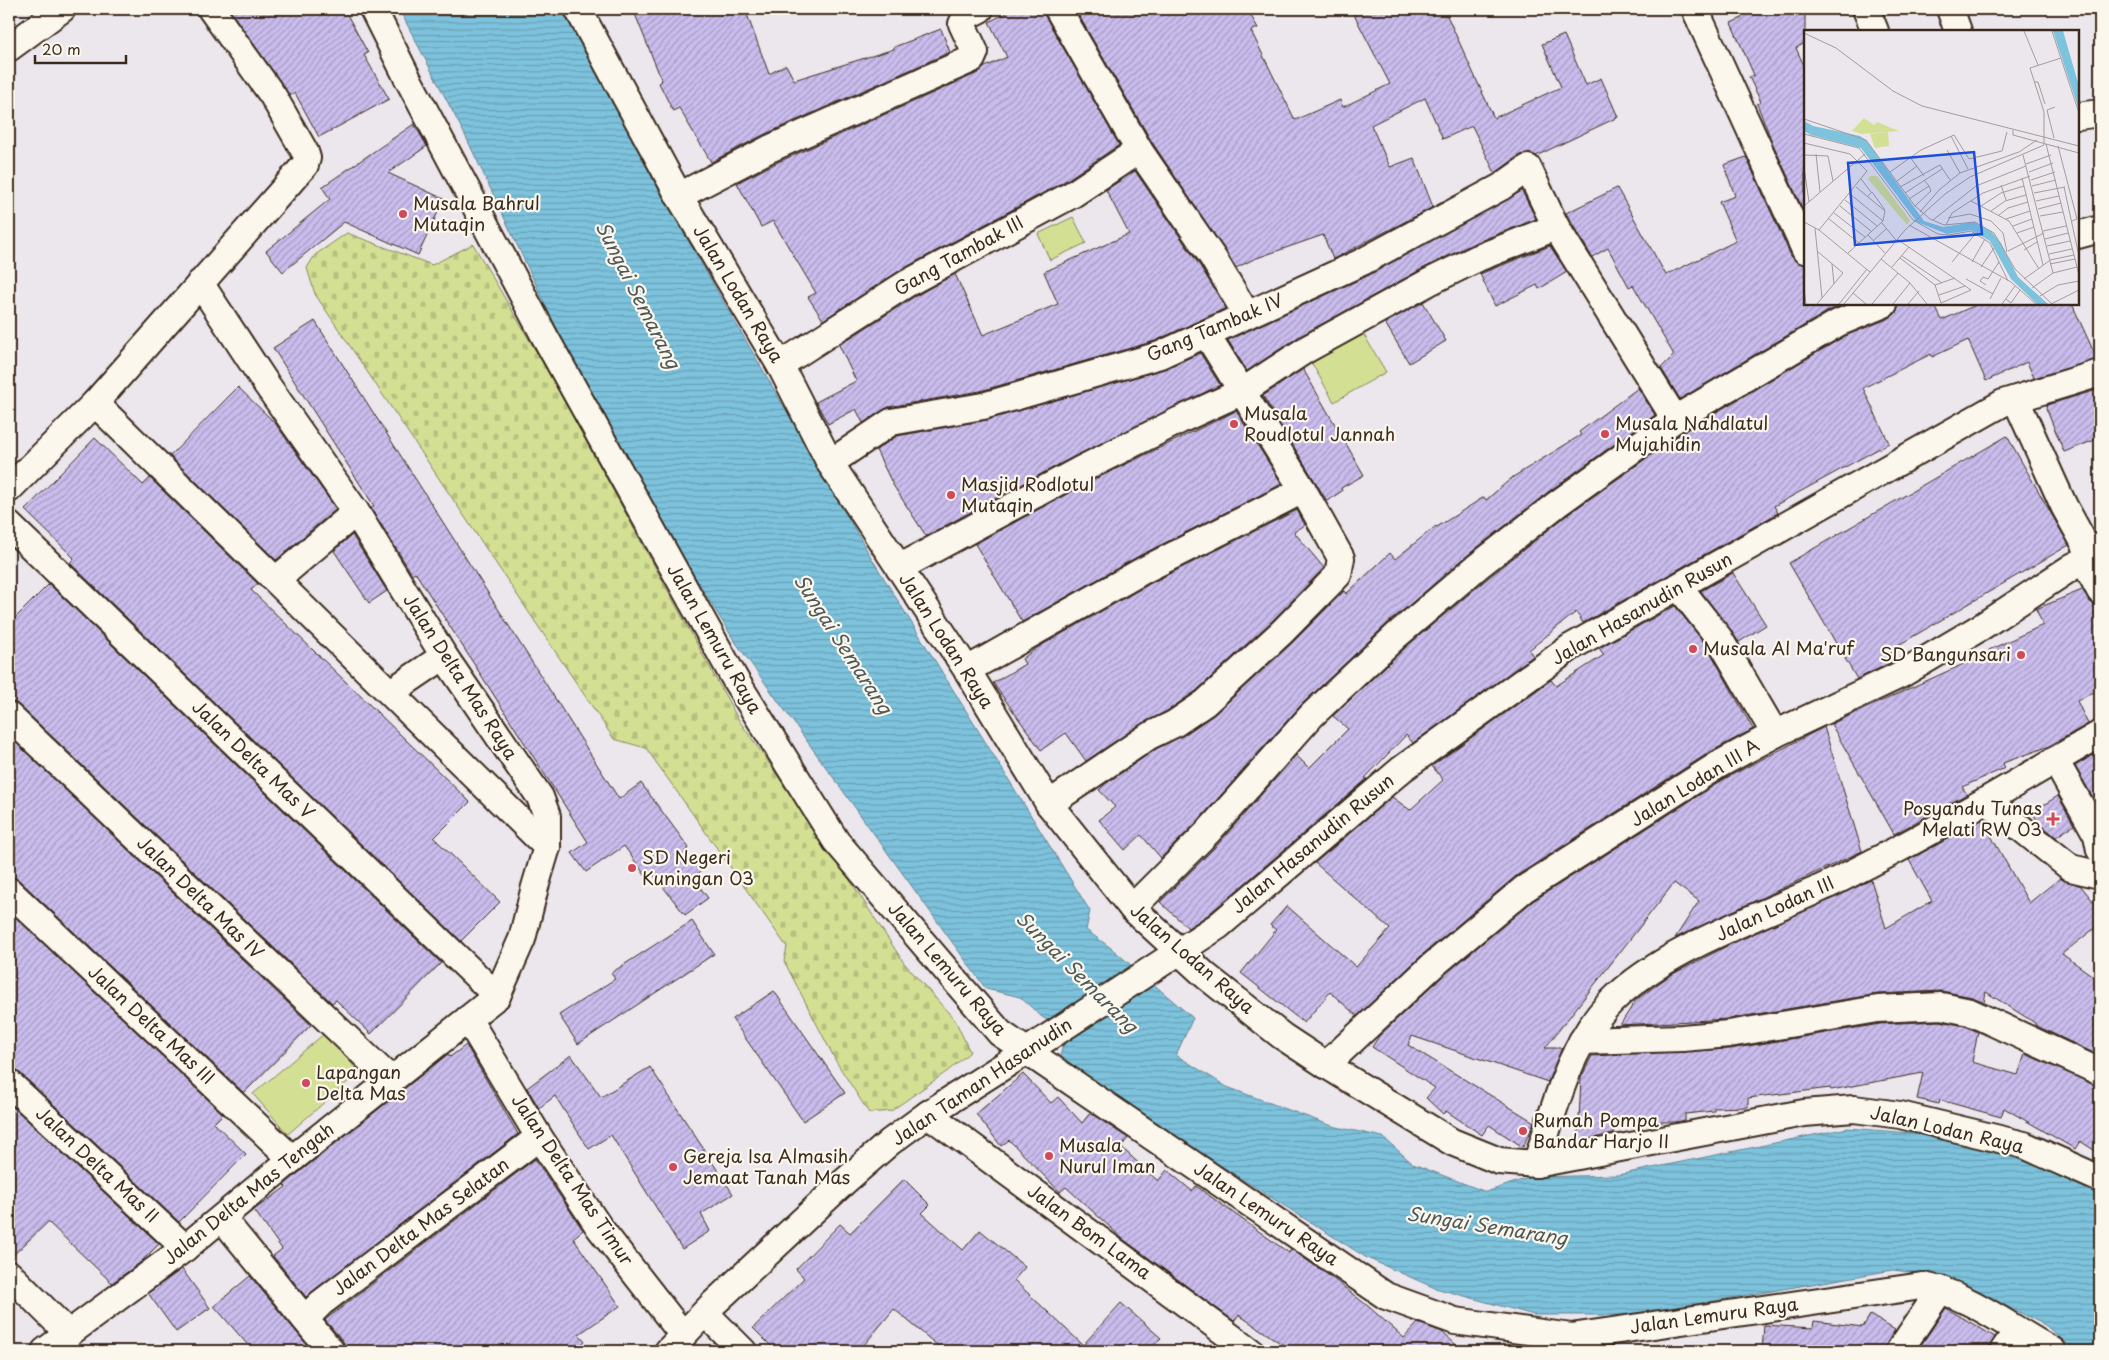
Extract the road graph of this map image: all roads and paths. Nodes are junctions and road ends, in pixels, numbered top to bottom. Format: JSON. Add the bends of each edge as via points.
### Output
{"nodes":[{"id":1,"x":62,"y":9,"type":"edge"},
{"id":2,"x":211,"y":9,"type":"edge"},
{"id":3,"x":373,"y":9,"type":"edge"},
{"id":4,"x":578,"y":9,"type":"edge"},
{"id":5,"x":980,"y":9,"type":"edge"},
{"id":6,"x":1058,"y":9,"type":"edge"},
{"id":7,"x":1695,"y":9,"type":"edge"},
{"id":8,"x":1866,"y":9,"type":"edge"},
{"id":9,"x":1950,"y":9,"type":"edge"},
{"id":10,"x":1875,"y":30,"type":"edge"},
{"id":11,"x":1958,"y":30,"type":"edge"},
{"id":12,"x":9,"y":48,"type":"edge"},
{"id":13,"x":2100,"y":113,"type":"edge"},
{"id":14,"x":2079,"y":116,"type":"edge"},
{"id":15,"x":1139,"y":150,"type":"junction"},
{"id":16,"x":678,"y":196,"type":"junction"},
{"id":17,"x":1556,"y":227,"type":"junction"},
{"id":18,"x":2100,"y":229,"type":"edge"},
{"id":19,"x":2079,"y":235,"type":"edge"},
{"id":20,"x":1804,"y":248,"type":"edge"},
{"id":21,"x":200,"y":283,"type":"junction"},
{"id":22,"x":1878,"y":305,"type":"edge"},
{"id":23,"x":1834,"y":313,"type":"edge"},
{"id":24,"x":1247,"y":316,"type":"junction"},
{"id":25,"x":1207,"y":335,"type":"junction"},
{"id":26,"x":780,"y":365,"type":"junction"},
{"id":27,"x":2100,"y":373,"type":"edge"},
{"id":28,"x":1243,"y":391,"type":"junction"},
{"id":29,"x":2016,"y":400,"type":"junction"},
{"id":30,"x":95,"y":403,"type":"junction"},
{"id":31,"x":1675,"y":419,"type":"junction"},
{"id":32,"x":830,"y":464,"type":"junction"},
{"id":33,"x":9,"y":489,"type":"edge"},
{"id":34,"x":1303,"y":490,"type":"junction"},
{"id":35,"x":356,"y":512,"type":"junction"},
{"id":36,"x":9,"y":525,"type":"edge"},
{"id":37,"x":2092,"y":557,"type":"edge"},
{"id":38,"x":899,"y":568,"type":"junction"},
{"id":39,"x":276,"y":580,"type":"junction"},
{"id":40,"x":1679,"y":587,"type":"junction"},
{"id":41,"x":2100,"y":591,"type":"edge"},
{"id":42,"x":444,"y":656,"type":"junction"},
{"id":43,"x":967,"y":670,"type":"junction"},
{"id":44,"x":391,"y":692,"type":"junction"},
{"id":45,"x":9,"y":716,"type":"edge"},
{"id":46,"x":1775,"y":734,"type":"junction"},
{"id":47,"x":2100,"y":734,"type":"edge"},
{"id":48,"x":2056,"y":760,"type":"junction"},
{"id":49,"x":1987,"y":801,"type":"junction"},
{"id":50,"x":1049,"y":804,"type":"junction"},
{"id":51,"x":547,"y":847,"type":"junction"},
{"id":52,"x":2100,"y":850,"type":"edge"},
{"id":53,"x":2100,"y":875,"type":"edge"},
{"id":54,"x":9,"y":891,"type":"edge"},
{"id":55,"x":1132,"y":908,"type":"junction"},
{"id":56,"x":1169,"y":958,"type":"junction"},
{"id":57,"x":497,"y":996,"type":"junction"},
{"id":58,"x":468,"y":1019,"type":"junction"},
{"id":59,"x":1582,"y":1040,"type":"junction"},
{"id":60,"x":1031,"y":1049,"type":"junction"},
{"id":61,"x":1326,"y":1065,"type":"junction"},
{"id":62,"x":2100,"y":1072,"type":"edge"},
{"id":63,"x":390,"y":1080,"type":"junction"},
{"id":64,"x":9,"y":1083,"type":"edge"},
{"id":65,"x":928,"y":1114,"type":"junction"},
{"id":66,"x":539,"y":1137,"type":"junction"},
{"id":67,"x":292,"y":1159,"type":"junction"},
{"id":68,"x":1536,"y":1164,"type":"junction"},
{"id":69,"x":2100,"y":1179,"type":"edge"},
{"id":70,"x":222,"y":1218,"type":"junction"},
{"id":71,"x":186,"y":1248,"type":"junction"},
{"id":72,"x":9,"y":1274,"type":"edge"},
{"id":73,"x":1941,"y":1289,"type":"junction"},
{"id":74,"x":705,"y":1313,"type":"junction"},
{"id":75,"x":305,"y":1319,"type":"junction"},
{"id":76,"x":68,"y":1334,"type":"junction"},
{"id":77,"x":2010,"y":1341,"type":"edge"},
{"id":78,"x":675,"y":1343,"type":"edge"},
{"id":79,"x":46,"y":1351,"type":"edge"},
{"id":80,"x":331,"y":1351,"type":"edge"},
{"id":81,"x":743,"y":1351,"type":"edge"},
{"id":82,"x":1250,"y":1351,"type":"edge"},
{"id":83,"x":1899,"y":1351,"type":"edge"},
{"id":84,"x":2052,"y":1351,"type":"edge"}],
"edges":[{"from":1,"to":12,"type":"street"},
{"from":2,"to":21,"type":"street","via":[[273,96],[307,158]]},
{"from":3,"to":60,"type":"street","name":"Jalan Lemuru Raya","via":[[545,337],[736,681],[836,841],[1000,1033]]},
{"from":4,"to":16,"type":"street","name":"Jalan Lodan Raya"},
{"from":5,"to":16,"type":"street","via":[[966,16],[962,24],[975,52],[972,59],[769,149]]},
{"from":6,"to":15,"type":"street"},
{"from":7,"to":20,"type":"street"},
{"from":8,"to":10,"type":"street"},
{"from":9,"to":11,"type":"street"},
{"from":13,"to":14,"type":"street"},
{"from":15,"to":24,"type":"street","via":[[1213,258]]},
{"from":15,"to":26,"type":"street","name":"Gang Tambak III","via":[[1073,194],[906,284]]},
{"from":16,"to":26,"type":"street","name":"Jalan Lodan Raya"},
{"from":17,"to":24,"type":"street","name":"Gang Tambak IV","via":[[1528,168],[1501,187],[1362,262]]},
{"from":17,"to":28,"type":"street","via":[[1487,254],[1430,282],[1307,349]]},
{"from":17,"to":31,"type":"street"},
{"from":18,"to":19,"type":"street"},
{"from":21,"to":30,"type":"street"},
{"from":21,"to":35,"type":"street","name":"Jalan Delta Mas Raya"},
{"from":22,"to":23,"type":"street"},
{"from":23,"to":31,"type":"street"},
{"from":24,"to":25,"type":"street","name":"Gang Tambak IV"},
{"from":25,"to":28,"type":"street"},
{"from":25,"to":32,"type":"street","name":"Gang Tambak IV","via":[[1160,354],[983,406],[891,422]]},
{"from":26,"to":32,"type":"street","name":"Jalan Lodan Raya"},
{"from":27,"to":29,"type":"street","name":"Jalan Hasanudin Rusun"},
{"from":28,"to":34,"type":"street"},
{"from":28,"to":38,"type":"street","via":[[1080,470]]},
{"from":29,"to":37,"type":"street","via":[[2064,506]]},
{"from":29,"to":40,"type":"street","name":"Jalan Hasanudin Rusun","via":[[2003,404]]},
{"from":30,"to":33,"type":"street"},
{"from":30,"to":39,"type":"street"},
{"from":31,"to":55,"type":"street","via":[[1557,504],[1397,635],[1312,715],[1208,832]]},
{"from":32,"to":38,"type":"street","name":"Jalan Lodan Raya"},
{"from":34,"to":43,"type":"street","via":[[1144,570]]},
{"from":34,"to":50,"type":"street","via":[[1342,558],[1338,575],[1205,703],[1149,736]]},
{"from":35,"to":39,"type":"street"},
{"from":35,"to":42,"type":"street","name":"Jalan Delta Mas Raya"},
{"from":36,"to":57,"type":"street","name":"Jalan Delta Mas V"},
{"from":37,"to":41,"type":"street"},
{"from":37,"to":46,"type":"street","name":"Jalan Lodan III A","via":[[1900,675]]},
{"from":38,"to":43,"type":"street","name":"Jalan Lodan Raya"},
{"from":39,"to":44,"type":"street"},
{"from":40,"to":46,"type":"street","via":[[1719,638]]},
{"from":40,"to":56,"type":"street","name":"Jalan Hasanudin Rusun","via":[[1571,647],[1402,769],[1218,926]]},
{"from":42,"to":44,"type":"street"},
{"from":42,"to":51,"type":"street","name":"Jalan Delta Mas Raya","via":[[540,797],[547,816]]},
{"from":43,"to":50,"type":"street","name":"Jalan Lodan Raya"},
{"from":44,"to":51,"type":"street"},
{"from":45,"to":63,"type":"street","name":"Jalan Delta Mas IV"},
{"from":46,"to":61,"type":"street","name":"Jalan Lodan III A","via":[[1718,765],[1524,889],[1432,966]]},
{"from":47,"to":48,"type":"street","name":"Jalan Lodan III"},
{"from":48,"to":49,"type":"street","name":"Jalan Lodan III"},
{"from":48,"to":52,"type":"street","via":[[2097,835]]},
{"from":49,"to":53,"type":"street","via":[[2071,868]]},
{"from":49,"to":59,"type":"street","name":"Jalan Lodan III","via":[[1840,879],[1683,952],[1645,975],[1612,1002]]},
{"from":50,"to":55,"type":"street","name":"Jalan Lodan Raya"},
{"from":51,"to":57,"type":"street","name":"Jalan Delta Mas Raya","via":[[522,939]]},
{"from":54,"to":67,"type":"street","name":"Jalan Delta Mas III"},
{"from":55,"to":56,"type":"street","name":"Jalan Lodan Raya"},
{"from":56,"to":60,"type":"street","name":"Jalan Taman Hasanudin"},
{"from":56,"to":61,"type":"street","name":"Jalan Lodan Raya"},
{"from":57,"to":58,"type":"street","name":"Jalan Delta Mas Tengah"},
{"from":58,"to":63,"type":"street","name":"Jalan Delta Mas Tengah"},
{"from":58,"to":66,"type":"street","name":"Jalan Delta Mas Timur"},
{"from":59,"to":62,"type":"street","via":[[1710,1036],[1878,1009],[1941,1006],[1970,1012]]},
{"from":59,"to":68,"type":"street","name":"Jalan Lodan III"},
{"from":60,"to":65,"type":"street","name":"Jalan Taman Hasanudin"},
{"from":60,"to":73,"type":"street","name":"Jalan Lemuru Raya","via":[[1386,1296],[1454,1321],[1571,1336],[1922,1286]]},
{"from":61,"to":68,"type":"street","name":"Jalan Lodan Raya","via":[[1452,1142],[1500,1160]]},
{"from":63,"to":67,"type":"street","name":"Jalan Delta Mas Tengah"},
{"from":64,"to":71,"type":"street","name":"Jalan Delta Mas II"},
{"from":65,"to":74,"type":"street","name":"Jalan Taman Hasanudin","via":[[844,1182]]},
{"from":65,"to":82,"type":"street","name":"Jalan Bom Lama"},
{"from":66,"to":75,"type":"street","name":"Jalan Delta Mas Selatan","via":[[321,1303]]},
{"from":66,"to":78,"type":"street","name":"Jalan Delta Mas Timur"},
{"from":67,"to":70,"type":"street","name":"Jalan Delta Mas Tengah"},
{"from":68,"to":69,"type":"street","name":"Jalan Lodan Raya","via":[[1804,1113],[1854,1110],[1900,1115],[2024,1145]]},
{"from":70,"to":71,"type":"street","name":"Jalan Delta Mas Tengah"},
{"from":70,"to":75,"type":"street"},
{"from":71,"to":76,"type":"street","name":"Jalan Delta Mas Tengah"},
{"from":72,"to":76,"type":"street"},
{"from":73,"to":77,"type":"street","name":"Jalan Lemuru Raya","via":[[1962,1298]]},
{"from":73,"to":83,"type":"street"},
{"from":74,"to":78,"type":"street","name":"Jalan Taman Hasanudin"},
{"from":74,"to":81,"type":"street"},
{"from":75,"to":80,"type":"street"},
{"from":76,"to":79,"type":"street","name":"Jalan Delta Mas Tengah"},
{"from":77,"to":84,"type":"street","name":"Jalan Lemuru Raya"}]}
